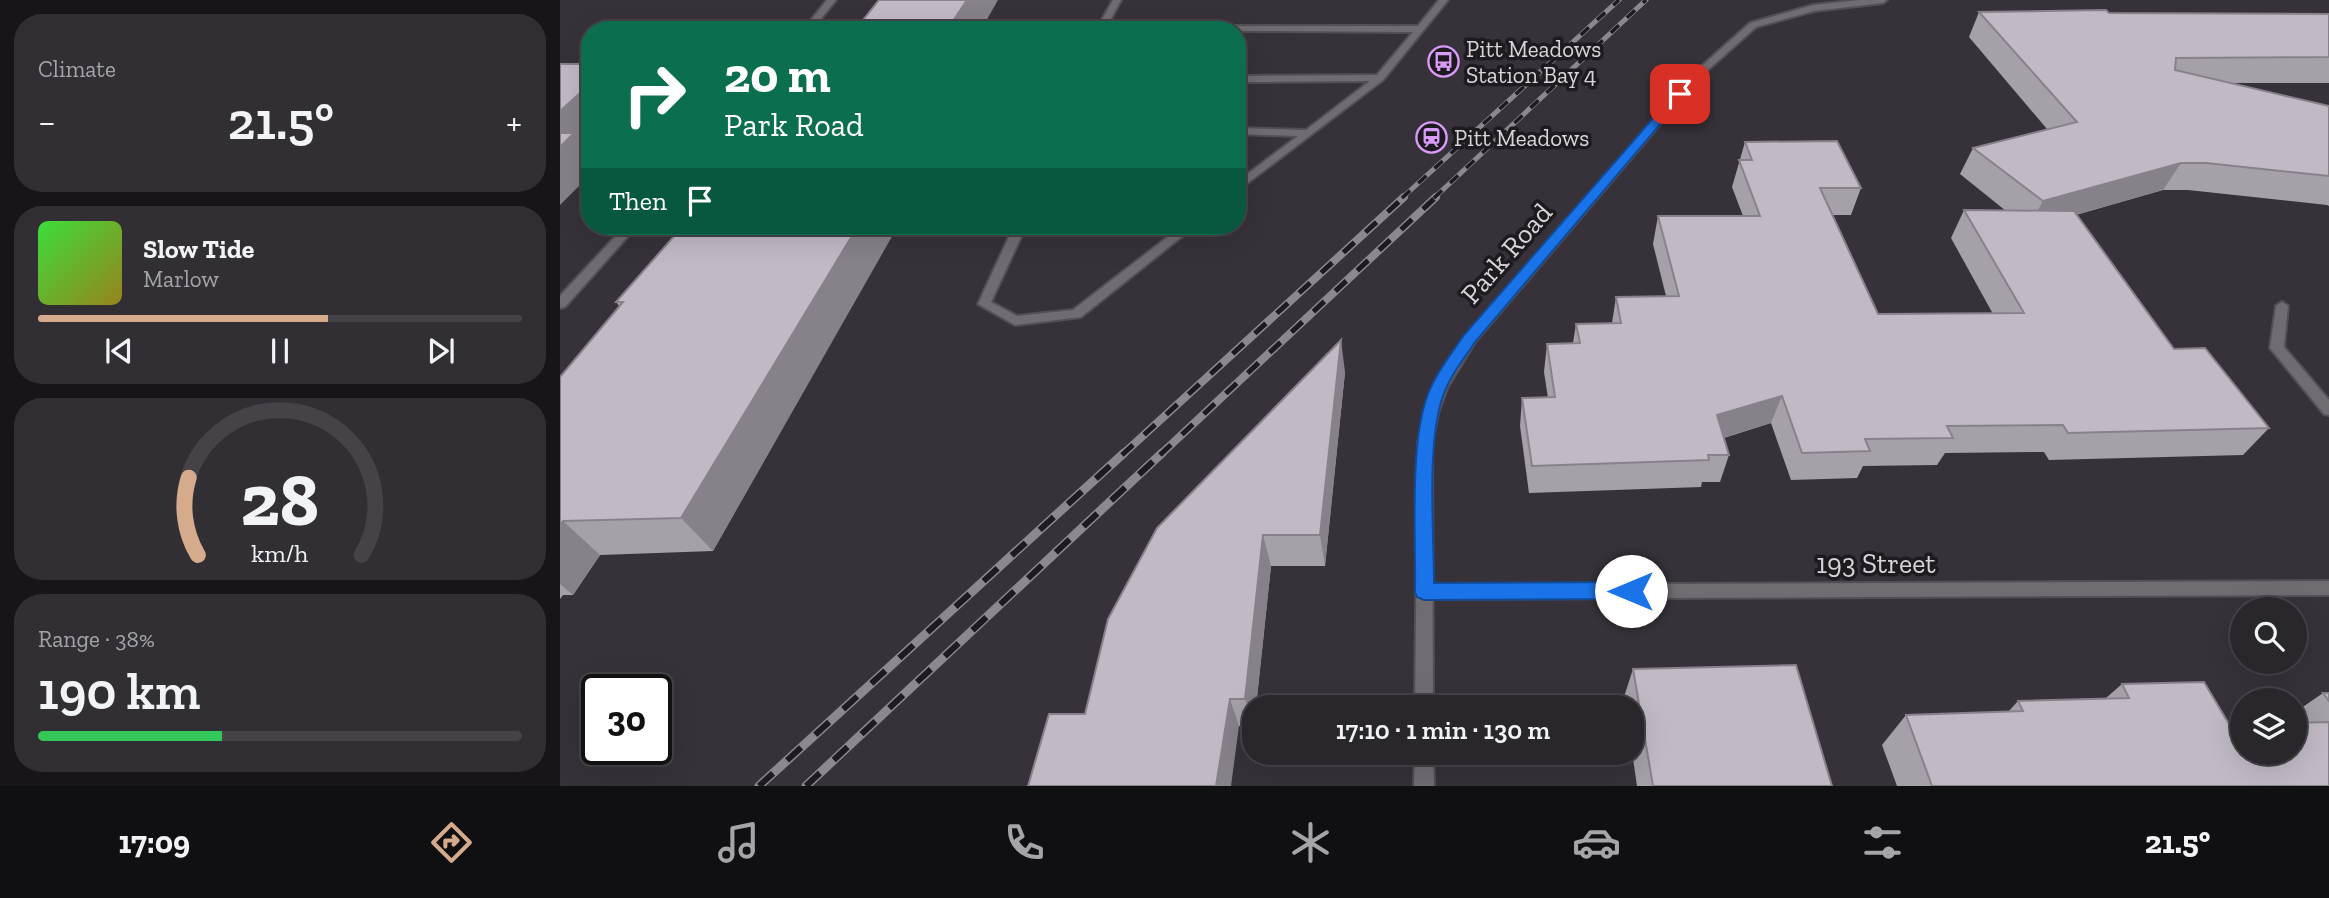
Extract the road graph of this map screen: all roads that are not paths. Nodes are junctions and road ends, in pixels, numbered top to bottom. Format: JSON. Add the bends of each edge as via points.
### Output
{"nodes":[{"id":1,"x":832,"y":0,"type":"edge"},
{"id":2,"x":1116,"y":0,"type":"edge"},
{"id":3,"x":1444,"y":0,"type":"edge"},
{"id":4,"x":1884,"y":0,"type":"edge"},
{"id":5,"x":814,"y":21,"type":"edge"},
{"id":6,"x":1104,"y":21,"type":"edge"},
{"id":7,"x":1246,"y":29,"type":"edge"},
{"id":8,"x":1421,"y":29,"type":"junction"},
{"id":9,"x":1380,"y":78,"type":"junction"},
{"id":10,"x":1246,"y":79,"type":"edge"},
{"id":11,"x":1246,"y":131,"type":"edge"},
{"id":12,"x":1307,"y":133,"type":"junction"},
{"id":13,"x":1246,"y":181,"type":"edge"},
{"id":14,"x":623,"y":235,"type":"edge"},
{"id":15,"x":1016,"y":235,"type":"edge"},
{"id":16,"x":1177,"y":235,"type":"edge"},
{"id":17,"x":560,"y":304,"type":"edge"},
{"id":18,"x":2282,"y":306,"type":"dead end"},
{"id":19,"x":2329,"y":410,"type":"edge"},
{"id":20,"x":2329,"y":588,"type":"edge"},
{"id":21,"x":1424,"y":592,"type":"junction"},
{"id":22,"x":1424,"y":695,"type":"edge"},
{"id":23,"x":1424,"y":765,"type":"edge"},
{"id":24,"x":1424,"y":786,"type":"edge"}],
"edges":[{"from":1,"to":5,"type":"street"},
{"from":2,"to":6,"type":"street"},
{"from":3,"to":8,"type":"street"},
{"from":4,"to":21,"type":"street","name":"Park Road","via":[[1812,8],[1753,25],[1729,44],[1698,74],[1470,339],[1444,374],[1429,414]]},
{"from":7,"to":8,"type":"street"},
{"from":8,"to":9,"type":"street"},
{"from":9,"to":10,"type":"street"},
{"from":9,"to":12,"type":"street"},
{"from":11,"to":12,"type":"street"},
{"from":12,"to":13,"type":"street"},
{"from":14,"to":17,"type":"street"},
{"from":15,"to":16,"type":"street","via":[[984,303],[1015,321],[1076,314]]},
{"from":18,"to":19,"type":"street","via":[[2277,348]]},
{"from":20,"to":21,"type":"street","name":"193 Street"},
{"from":21,"to":22,"type":"street","name":"Park Road"},
{"from":23,"to":24,"type":"street"}]}
